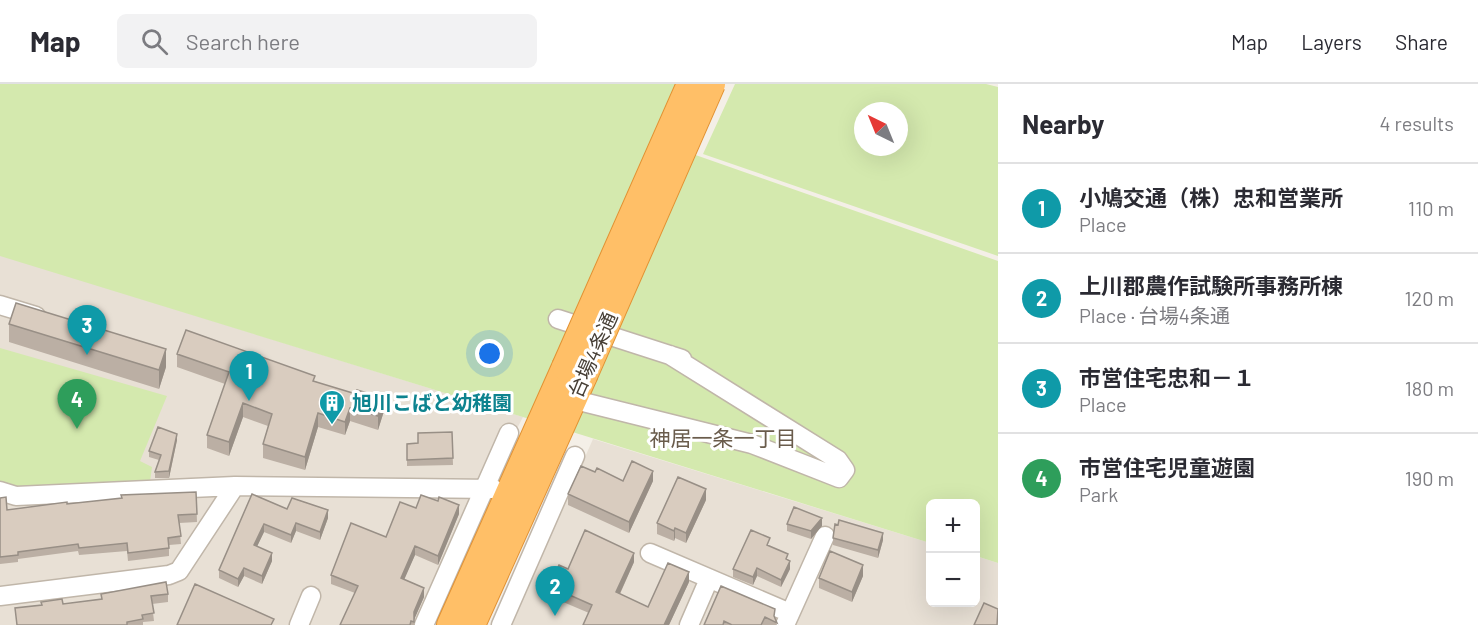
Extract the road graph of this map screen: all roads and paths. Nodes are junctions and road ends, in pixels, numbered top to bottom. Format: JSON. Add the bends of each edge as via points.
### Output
{"nodes":[{"id":1,"x":690,"y":84,"type":"edge"},
{"id":2,"x":712,"y":84,"type":"edge"},
{"id":3,"x":0,"y":306,"type":"edge"},
{"id":4,"x":558,"y":319,"type":"dead end"},
{"id":5,"x":57,"y":322,"type":"edge"},
{"id":6,"x":670,"y":356,"type":"junction"},
{"id":7,"x":574,"y":371,"type":"junction"},
{"id":8,"x":714,"y":371,"type":"dead end"},
{"id":9,"x":563,"y":396,"type":"junction"},
{"id":10,"x":509,"y":433,"type":"dead end"},
{"id":11,"x":575,"y":456,"type":"dead end"},
{"id":12,"x":235,"y":486,"type":"junction"},
{"id":13,"x":490,"y":488,"type":"junction"},
{"id":14,"x":0,"y":491,"type":"edge"},
{"id":15,"x":825,"y":536,"type":"dead end"},
{"id":16,"x":650,"y":553,"type":"dead end"},
{"id":17,"x":709,"y":579,"type":"junction"},
{"id":18,"x":311,"y":596,"type":"dead end"},
{"id":19,"x":0,"y":597,"type":"edge"},
{"id":20,"x":788,"y":619,"type":"edge"},
{"id":21,"x":299,"y":625,"type":"edge"},
{"id":22,"x":424,"y":625,"type":"edge"},
{"id":23,"x":450,"y":625,"type":"edge"},
{"id":24,"x":472,"y":625,"type":"edge"},
{"id":25,"x":501,"y":625,"type":"edge"},
{"id":26,"x":689,"y":625,"type":"edge"}],
"edges":[{"from":1,"to":7,"type":"highway","name":"台場4条通","bridge":true},
{"from":2,"to":7,"type":"highway","name":"台場4条通","bridge":true},
{"from":3,"to":5,"type":"street"},
{"from":4,"to":6,"type":"street"},
{"from":6,"to":8,"type":"street"},
{"from":6,"to":9,"type":"street","via":[[838,460],[845,470],[842,476],[816,471],[752,444]]},
{"from":7,"to":9,"type":"highway","name":"台場4条通"},
{"from":9,"to":23,"type":"highway","name":"台場4条通"},
{"from":9,"to":24,"type":"highway","name":"台場4条通"},
{"from":10,"to":13,"type":"street"},
{"from":11,"to":25,"type":"street"},
{"from":12,"to":13,"type":"street"},
{"from":12,"to":14,"type":"street","via":[[16,496]]},
{"from":12,"to":19,"type":"street","via":[[179,571]]},
{"from":13,"to":22,"type":"street"},
{"from":15,"to":20,"type":"street"},
{"from":16,"to":17,"type":"street"},
{"from":17,"to":20,"type":"street"},
{"from":17,"to":26,"type":"street"},
{"from":18,"to":21,"type":"street"}]}
